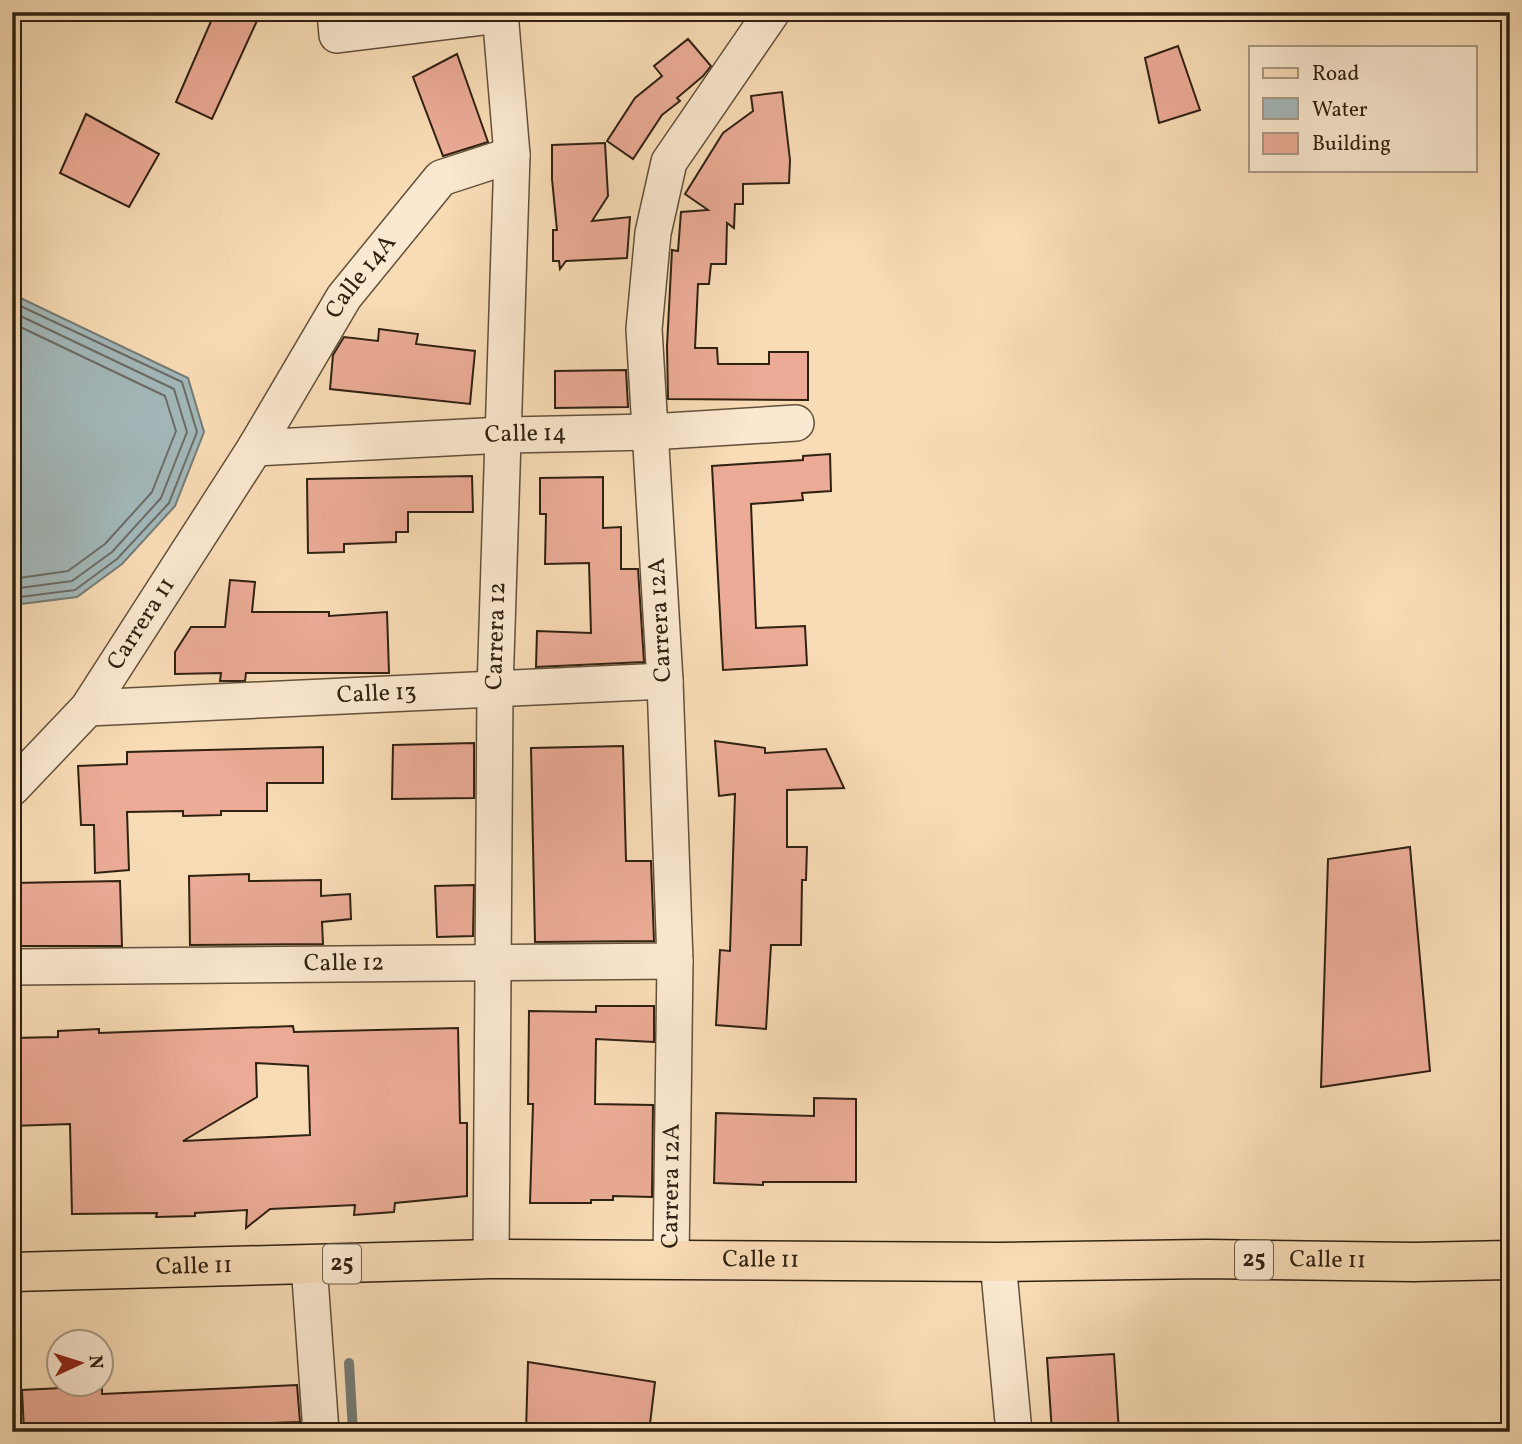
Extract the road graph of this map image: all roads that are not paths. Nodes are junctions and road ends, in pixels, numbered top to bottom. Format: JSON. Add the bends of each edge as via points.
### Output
{"nodes":[{"id":1,"x":772,"y":12,"type":"edge"},
{"id":2,"x":500,"y":14,"type":"edge"},
{"id":3,"x":336,"y":24,"type":"edge"},
{"id":4,"x":512,"y":155,"type":"junction"},
{"id":5,"x":796,"y":423,"type":"dead end"},
{"id":6,"x":650,"y":432,"type":"junction"},
{"id":7,"x":503,"y":435,"type":"junction"},
{"id":8,"x":255,"y":448,"type":"junction"},
{"id":9,"x":665,"y":681,"type":"junction"},
{"id":10,"x":495,"y":690,"type":"junction"},
{"id":11,"x":88,"y":709,"type":"junction"},
{"id":12,"x":12,"y":788,"type":"edge"},
{"id":13,"x":675,"y":961,"type":"junction"},
{"id":14,"x":494,"y":964,"type":"junction"},
{"id":15,"x":12,"y":967,"type":"edge"},
{"id":16,"x":491,"y":1259,"type":"junction"},
{"id":17,"x":1510,"y":1260,"type":"edge"},
{"id":18,"x":671,"y":1261,"type":"junction"},
{"id":19,"x":998,"y":1262,"type":"junction"},
{"id":20,"x":309,"y":1264,"type":"junction"},
{"id":21,"x":12,"y":1272,"type":"edge"},
{"id":22,"x":321,"y":1432,"type":"edge"},
{"id":23,"x":1014,"y":1432,"type":"edge"}],
"edges":[{"from":1,"to":6,"type":"street","name":"Carrera 12A","via":[[669,162],[653,233],[644,328]]},
{"from":2,"to":3,"type":"street"},
{"from":2,"to":4,"type":"street","name":"Carrera 12"},
{"from":4,"to":7,"type":"street","name":"Carrera 12"},
{"from":4,"to":8,"type":"street","name":"Calle 14A","via":[[441,178],[344,297]]},
{"from":5,"to":6,"type":"street","name":"Calle 14"},
{"from":6,"to":7,"type":"street","name":"Calle 14"},
{"from":6,"to":9,"type":"street","name":"Carrera 12A"},
{"from":7,"to":8,"type":"street","name":"Calle 14"},
{"from":7,"to":10,"type":"street","name":"Carrera 12"},
{"from":8,"to":11,"type":"street","name":"Carrera 11"},
{"from":9,"to":10,"type":"street","name":"Calle 13"},
{"from":9,"to":13,"type":"street","name":"Carrera 12A"},
{"from":10,"to":11,"type":"street","name":"Calle 13"},
{"from":10,"to":14,"type":"street","name":"Carrera 12"},
{"from":11,"to":12,"type":"street","name":"Carrera 11"},
{"from":13,"to":14,"type":"street","name":"Calle 12"},
{"from":13,"to":18,"type":"street","name":"Carrera 12A"},
{"from":14,"to":15,"type":"street","name":"Calle 12"},
{"from":14,"to":16,"type":"street","name":"Carrera 12"},
{"from":16,"to":18,"type":"main road","name":"Calle 11","number":"25"},
{"from":16,"to":20,"type":"main road","name":"Calle 11","number":"25"},
{"from":17,"to":19,"type":"main road","name":"Calle 11","number":"25"},
{"from":18,"to":19,"type":"main road","name":"Calle 11","number":"25"},
{"from":19,"to":23,"type":"street"},
{"from":20,"to":21,"type":"main road","name":"Calle 11","number":"25"},
{"from":20,"to":22,"type":"street"}]}
